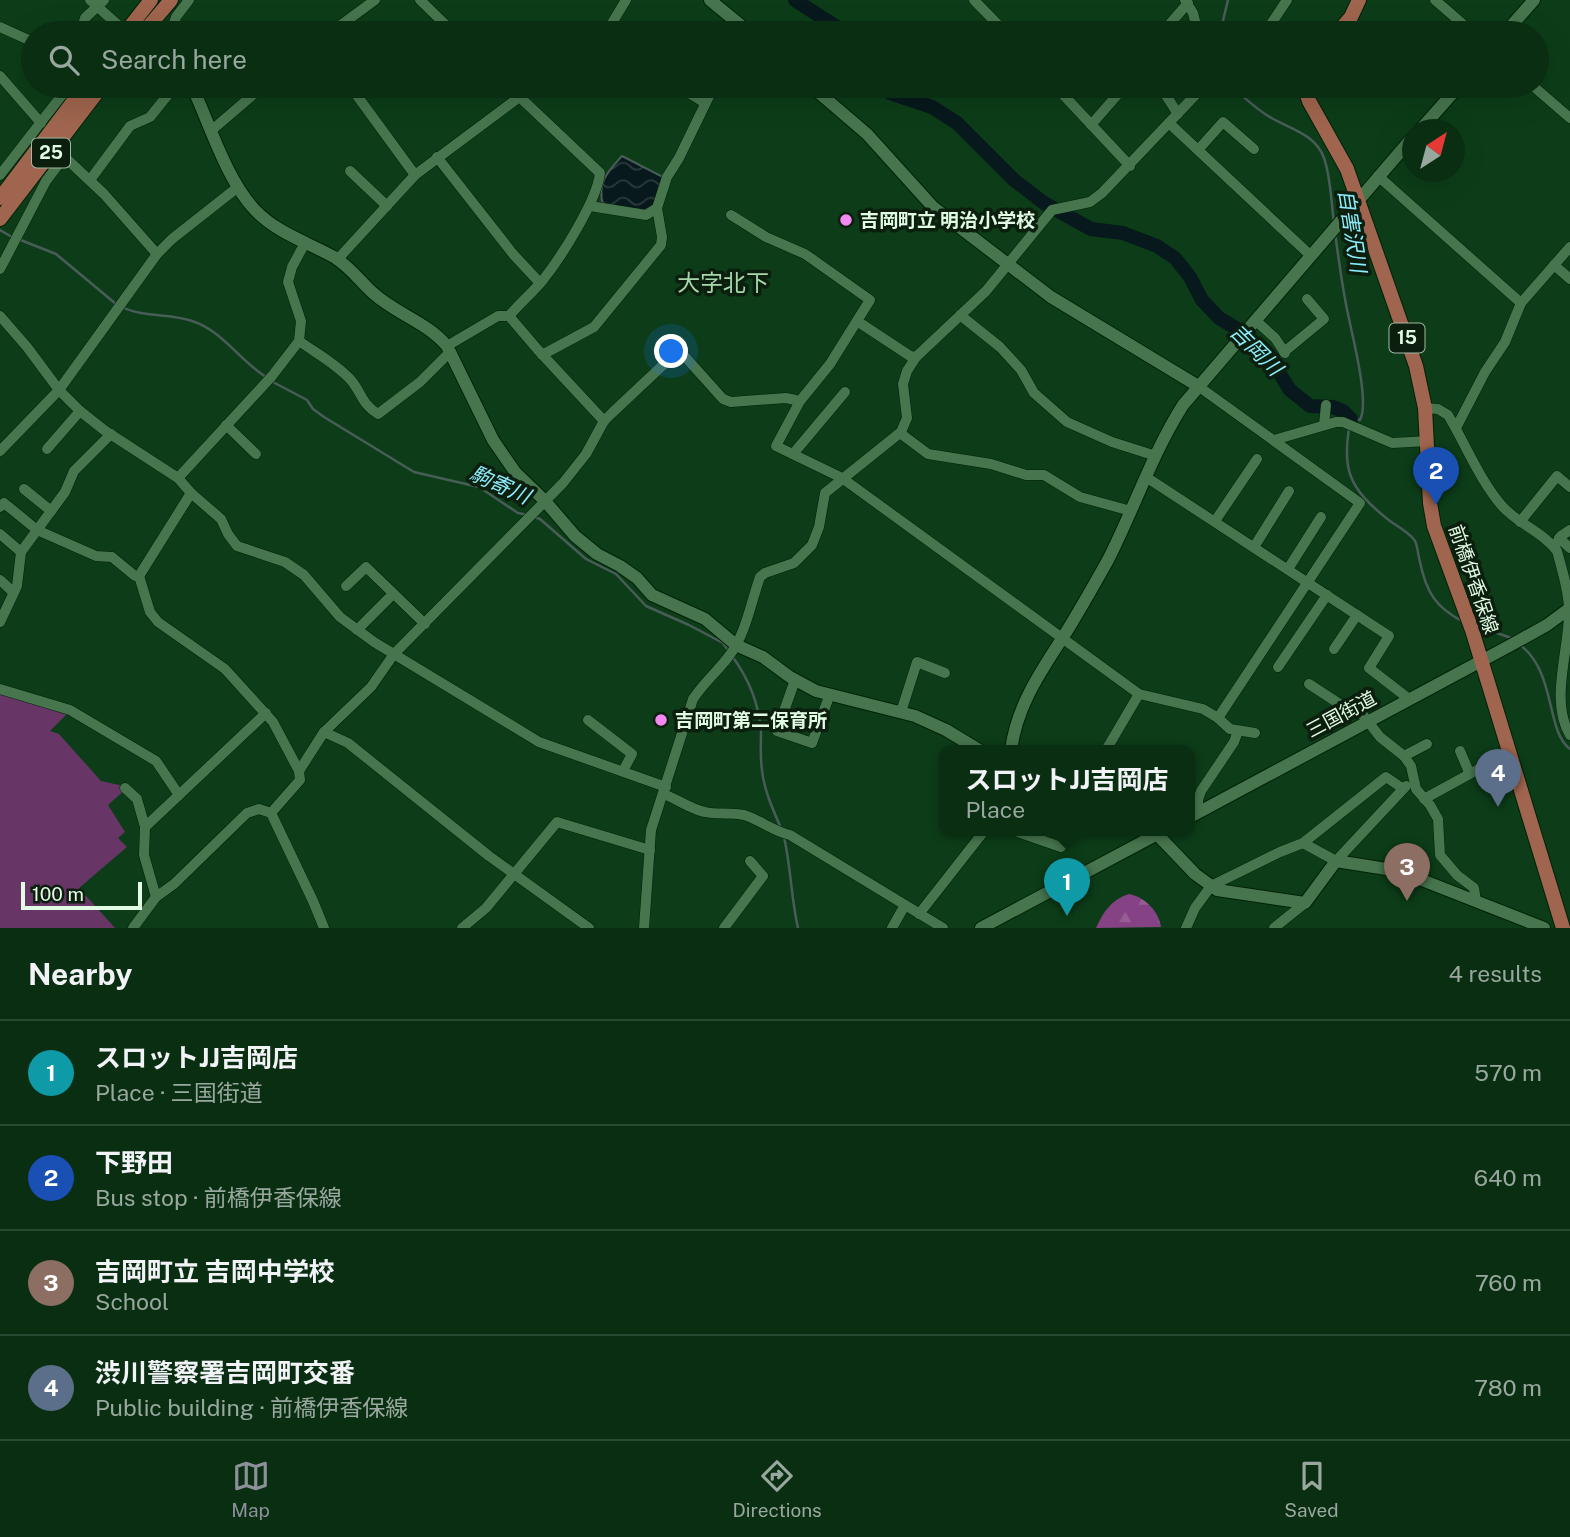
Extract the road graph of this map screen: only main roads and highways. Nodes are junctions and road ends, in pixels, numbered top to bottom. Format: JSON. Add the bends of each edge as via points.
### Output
{"nodes":[{"id":1,"x":151,"y":0,"type":"edge"},
{"id":2,"x":171,"y":0,"type":"edge"},
{"id":3,"x":1359,"y":0,"type":"edge"},
{"id":4,"x":135,"y":21,"type":"edge"},
{"id":5,"x":153,"y":21,"type":"edge"},
{"id":6,"x":1348,"y":21,"type":"edge"},
{"id":7,"x":76,"y":98,"type":"edge"},
{"id":8,"x":94,"y":98,"type":"edge"},
{"id":9,"x":1308,"y":98,"type":"edge"},
{"id":10,"x":0,"y":198,"type":"edge"},
{"id":11,"x":0,"y":219,"type":"edge"},
{"id":12,"x":1563,"y":926,"type":"edge"}],
"edges":[{"from":1,"to":4,"type":"main road"},
{"from":2,"to":5,"type":"main road"},
{"from":3,"to":6,"type":"main road"},
{"from":7,"to":10,"type":"main road","number":"25"},
{"from":8,"to":11,"type":"main road","number":"25","via":[[59,153]]},
{"from":9,"to":12,"type":"main road","name":"前橋伊香保線","number":"15","via":[[1339,152],[1416,366],[1425,408],[1434,526],[1472,630]]}]}
